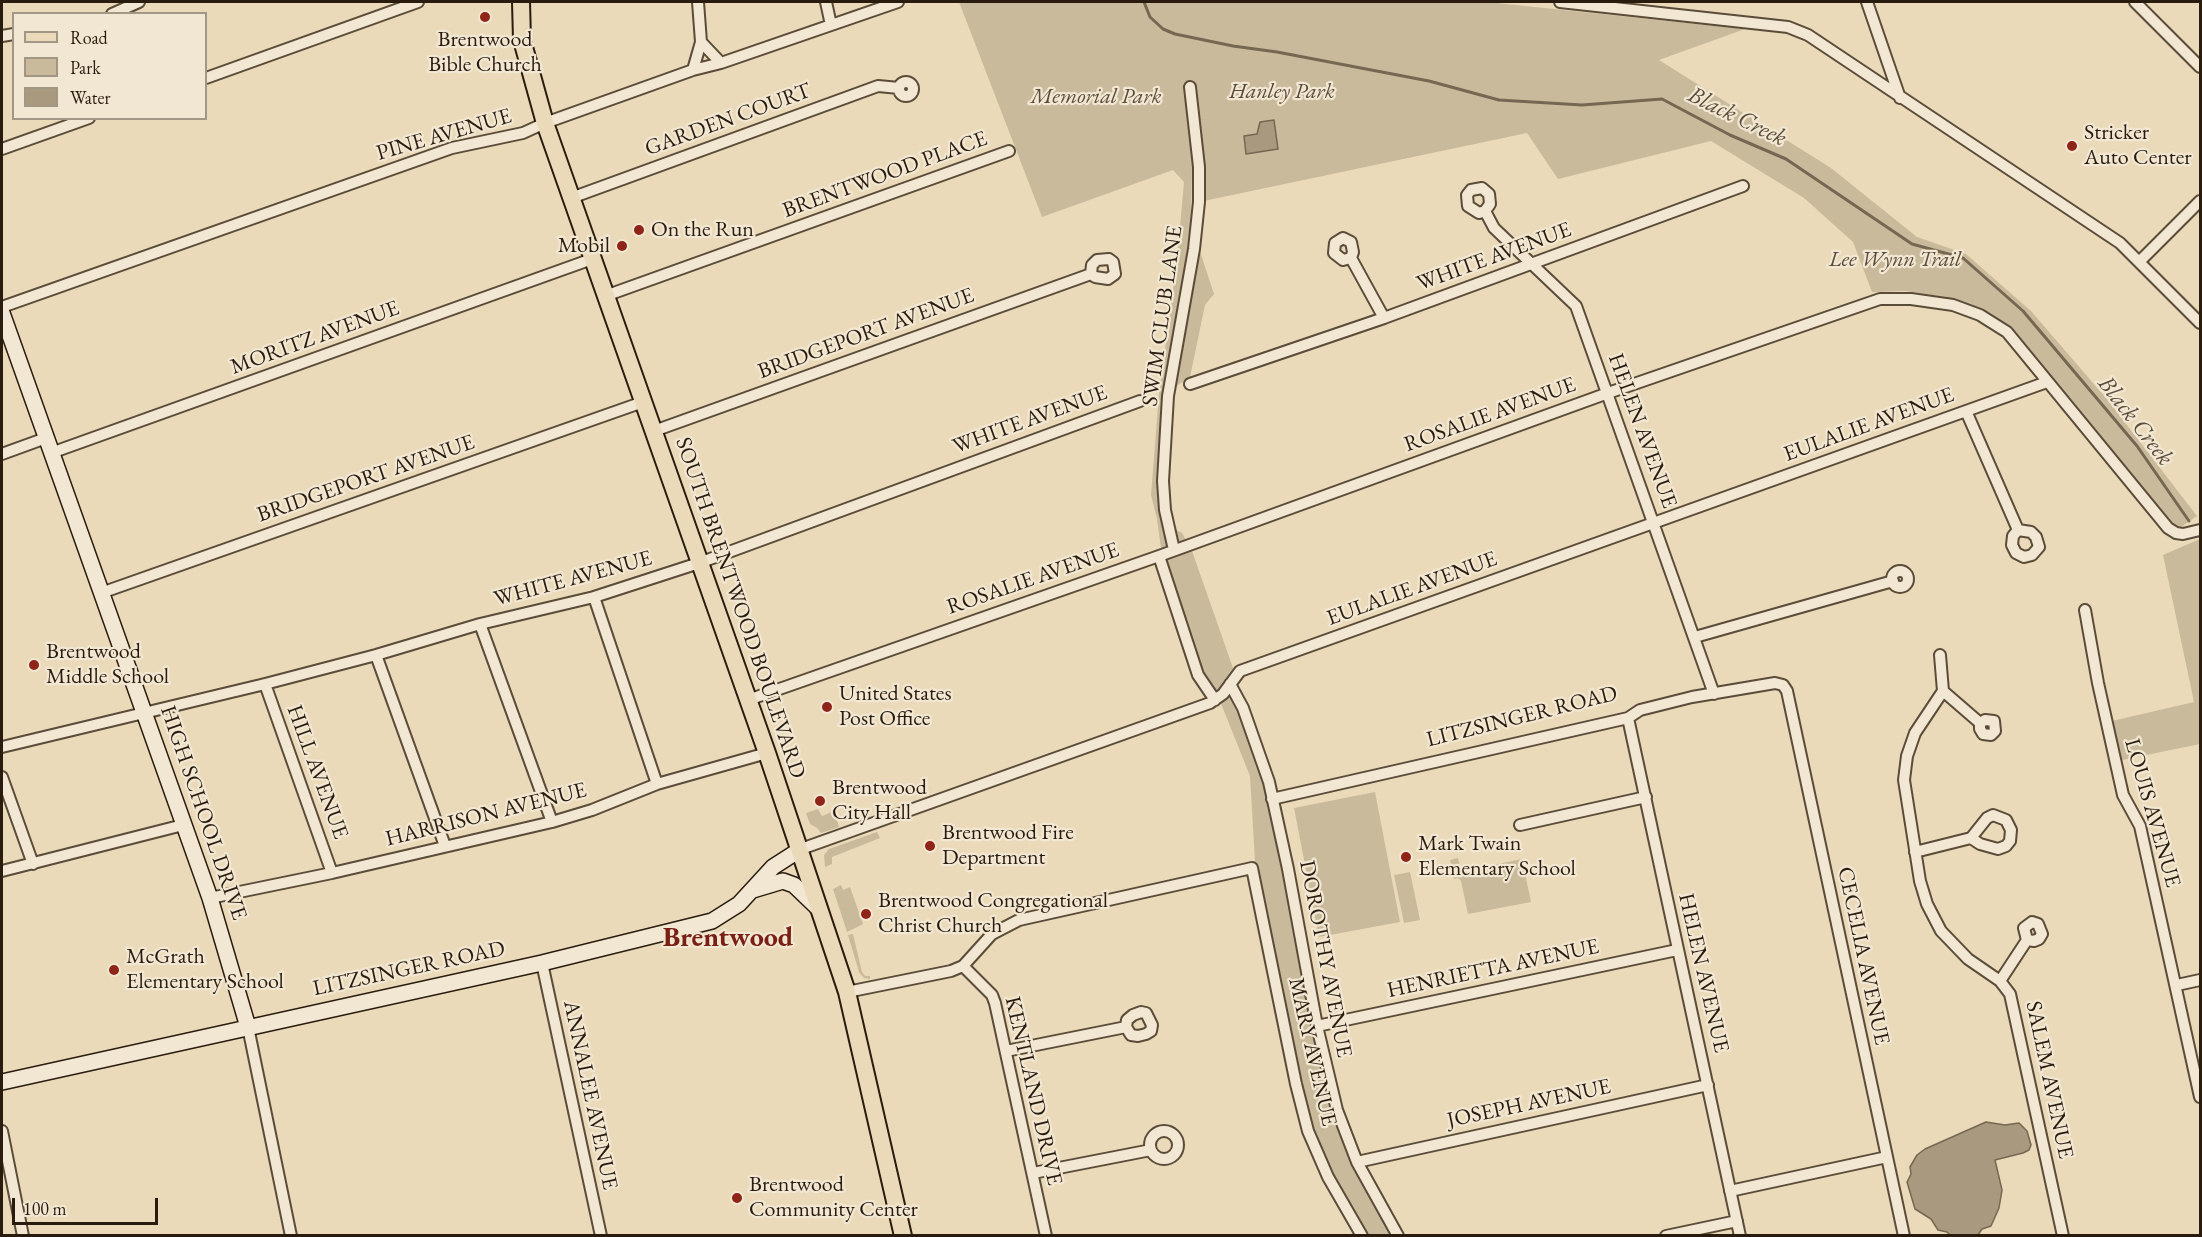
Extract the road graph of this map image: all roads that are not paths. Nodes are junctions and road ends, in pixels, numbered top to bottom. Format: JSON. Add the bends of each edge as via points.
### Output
{"nodes":[{"id":1,"x":139,"y":2,"type":"edge"},
{"id":2,"x":418,"y":2,"type":"edge"},
{"id":3,"x":521,"y":2,"type":"edge"},
{"id":4,"x":698,"y":2,"type":"edge"},
{"id":5,"x":826,"y":2,"type":"edge"},
{"id":6,"x":898,"y":2,"type":"edge"},
{"id":7,"x":1560,"y":2,"type":"edge"},
{"id":8,"x":1867,"y":2,"type":"edge"},
{"id":9,"x":2135,"y":2,"type":"edge"},
{"id":10,"x":116,"y":12,"type":"edge"},
{"id":11,"x":831,"y":25,"type":"junction"},
{"id":12,"x":701,"y":42,"type":"junction"},
{"id":13,"x":721,"y":63,"type":"junction"},
{"id":14,"x":2200,"y":67,"type":"edge"},
{"id":15,"x":693,"y":70,"type":"junction"},
{"id":16,"x":207,"y":78,"type":"edge"},
{"id":17,"x":1190,"y":87,"type":"dead end"},
{"id":18,"x":899,"y":88,"type":"dead end"},
{"id":19,"x":1900,"y":98,"type":"junction"},
{"id":20,"x":83,"y":120,"type":"edge"},
{"id":21,"x":545,"y":123,"type":"junction"},
{"id":22,"x":2,"y":148,"type":"edge"},
{"id":23,"x":1009,"y":151,"type":"dead end"},
{"id":24,"x":1743,"y":186,"type":"dead end"},
{"id":25,"x":571,"y":198,"type":"junction"},
{"id":26,"x":2200,"y":201,"type":"edge"},
{"id":27,"x":1485,"y":211,"type":"dead end"},
{"id":28,"x":1351,"y":258,"type":"dead end"},
{"id":29,"x":591,"y":259,"type":"junction"},
{"id":30,"x":2139,"y":262,"type":"junction"},
{"id":31,"x":1532,"y":263,"type":"junction"},
{"id":32,"x":1091,"y":274,"type":"dead end"},
{"id":33,"x":605,"y":296,"type":"junction"},
{"id":34,"x":2,"y":308,"type":"edge"},
{"id":35,"x":2,"y":313,"type":"edge"},
{"id":36,"x":1384,"y":318,"type":"junction"},
{"id":37,"x":2200,"y":323,"type":"edge"},
{"id":38,"x":2047,"y":382,"type":"junction"},
{"id":39,"x":1190,"y":384,"type":"dead end"},
{"id":40,"x":1608,"y":393,"type":"junction"},
{"id":41,"x":1140,"y":401,"type":"dead end"},
{"id":42,"x":643,"y":402,"type":"junction"},
{"id":43,"x":1966,"y":411,"type":"junction"},
{"id":44,"x":654,"y":431,"type":"junction"},
{"id":45,"x":46,"y":438,"type":"junction"},
{"id":46,"x":51,"y":453,"type":"junction"},
{"id":47,"x":2,"y":454,"type":"edge"},
{"id":48,"x":1654,"y":523,"type":"junction"},
{"id":49,"x":2018,"y":530,"type":"dead end"},
{"id":50,"x":2200,"y":530,"type":"edge"},
{"id":51,"x":1174,"y":550,"type":"junction"},
{"id":52,"x":1159,"y":556,"type":"junction"},
{"id":53,"x":699,"y":563,"type":"junction"},
{"id":54,"x":1893,"y":581,"type":"dead end"},
{"id":55,"x":101,"y":593,"type":"junction"},
{"id":56,"x":594,"y":597,"type":"junction"},
{"id":57,"x":2085,"y":610,"type":"dead end"},
{"id":58,"x":480,"y":624,"type":"junction"},
{"id":59,"x":1695,"y":637,"type":"junction"},
{"id":60,"x":376,"y":655,"type":"junction"},
{"id":61,"x":1940,"y":655,"type":"dead end"},
{"id":62,"x":265,"y":684,"type":"junction"},
{"id":63,"x":1230,"y":684,"type":"junction"},
{"id":64,"x":1783,"y":685,"type":"joint"},
{"id":65,"x":1943,"y":691,"type":"junction"},
{"id":66,"x":1714,"y":694,"type":"junction"},
{"id":67,"x":748,"y":700,"type":"junction"},
{"id":68,"x":1215,"y":700,"type":"junction"},
{"id":69,"x":145,"y":713,"type":"junction"},
{"id":70,"x":1628,"y":718,"type":"junction"},
{"id":71,"x":1980,"y":723,"type":"dead end"},
{"id":72,"x":2,"y":747,"type":"edge"},
{"id":73,"x":767,"y":753,"type":"junction"},
{"id":74,"x":2,"y":777,"type":"edge"},
{"id":75,"x":657,"y":784,"type":"junction"},
{"id":76,"x":1646,"y":797,"type":"junction"},
{"id":77,"x":1272,"y":799,"type":"junction"},
{"id":78,"x":552,"y":822,"type":"junction"},
{"id":79,"x":183,"y":825,"type":"junction"},
{"id":80,"x":1520,"y":825,"type":"dead end"},
{"id":81,"x":1971,"y":838,"type":"dead end"},
{"id":82,"x":445,"y":846,"type":"junction"},
{"id":83,"x":801,"y":849,"type":"junction"},
{"id":84,"x":1915,"y":852,"type":"junction"},
{"id":85,"x":33,"y":864,"type":"junction"},
{"id":86,"x":2,"y":871,"type":"edge"},
{"id":87,"x":332,"y":873,"type":"junction"},
{"id":88,"x":753,"y":891,"type":"junction"},
{"id":89,"x":210,"y":898,"type":"junction"},
{"id":90,"x":821,"y":911,"type":"junction"},
{"id":91,"x":2027,"y":940,"type":"dead end"},
{"id":92,"x":1677,"y":950,"type":"junction"},
{"id":93,"x":542,"y":963,"type":"junction"},
{"id":94,"x":963,"y":966,"type":"junction"},
{"id":95,"x":2200,"y":980,"type":"edge"},
{"id":96,"x":2000,"y":981,"type":"junction"},
{"id":97,"x":2176,"y":985,"type":"junction"},
{"id":98,"x":847,"y":993,"type":"junction"},
{"id":99,"x":1317,"y":1026,"type":"junction"},
{"id":100,"x":248,"y":1027,"type":"junction"},
{"id":101,"x":1126,"y":1027,"type":"dead end"},
{"id":102,"x":1006,"y":1052,"type":"junction"},
{"id":103,"x":2,"y":1082,"type":"edge"},
{"id":104,"x":1708,"y":1085,"type":"junction"},
{"id":105,"x":2200,"y":1097,"type":"edge"},
{"id":106,"x":2,"y":1131,"type":"edge"},
{"id":107,"x":1151,"y":1150,"type":"dead end"},
{"id":108,"x":1887,"y":1157,"type":"junction"},
{"id":109,"x":1357,"y":1162,"type":"junction"},
{"id":110,"x":1033,"y":1173,"type":"junction"},
{"id":111,"x":1730,"y":1191,"type":"junction"},
{"id":112,"x":1737,"y":1221,"type":"junction"},
{"id":113,"x":23,"y":1236,"type":"edge"},
{"id":114,"x":291,"y":1236,"type":"edge"},
{"id":115,"x":601,"y":1236,"type":"edge"},
{"id":116,"x":903,"y":1236,"type":"edge"},
{"id":117,"x":1046,"y":1236,"type":"edge"},
{"id":118,"x":1362,"y":1236,"type":"edge"},
{"id":119,"x":1398,"y":1236,"type":"edge"},
{"id":120,"x":1666,"y":1236,"type":"edge"},
{"id":121,"x":1740,"y":1236,"type":"edge"},
{"id":122,"x":1904,"y":1236,"type":"edge"},
{"id":123,"x":2063,"y":1236,"type":"edge"}],
"edges":[{"from":1,"to":10,"type":"street"},
{"from":2,"to":16,"type":"street"},
{"from":3,"to":21,"type":"main road","name":"SOUTH BRENTWOOD BOULEVARD","via":[[522,40]]},
{"from":4,"to":12,"type":"street"},
{"from":5,"to":11,"type":"street"},
{"from":6,"to":11,"type":"street","name":"PINE AVENUE"},
{"from":7,"to":19,"type":"street","via":[[1788,27],[1808,34]]},
{"from":8,"to":19,"type":"street"},
{"from":9,"to":14,"type":"street"},
{"from":11,"to":13,"type":"street","name":"PINE AVENUE"},
{"from":12,"to":13,"type":"street"},
{"from":12,"to":15,"type":"street"},
{"from":13,"to":15,"type":"street","name":"PINE AVENUE"},
{"from":15,"to":21,"type":"street","name":"PINE AVENUE"},
{"from":17,"to":51,"type":"street","name":"SWIM CLUB LANE","via":[[1199,202],[1168,396],[1163,481]]},
{"from":18,"to":25,"type":"street","name":"GARDEN COURT","via":[[878,86]]},
{"from":19,"to":30,"type":"street","via":[[2120,243]]},
{"from":20,"to":22,"type":"street"},
{"from":21,"to":25,"type":"main road","name":"SOUTH BRENTWOOD BOULEVARD"},
{"from":21,"to":34,"type":"street","name":"PINE AVENUE","via":[[513,136],[452,148]]},
{"from":23,"to":33,"type":"street","name":"BRENTWOOD PLACE"},
{"from":24,"to":31,"type":"street","name":"WHITE AVENUE"},
{"from":25,"to":29,"type":"main road","name":"SOUTH BRENTWOOD BOULEVARD"},
{"from":26,"to":30,"type":"street"},
{"from":27,"to":31,"type":"street","name":"HELEN AVENUE","via":[[1494,228]]},
{"from":28,"to":36,"type":"street"},
{"from":29,"to":33,"type":"main road","name":"SOUTH BRENTWOOD BOULEVARD"},
{"from":29,"to":46,"type":"street","name":"MORITZ AVENUE"},
{"from":30,"to":37,"type":"street"},
{"from":31,"to":36,"type":"street","name":"WHITE AVENUE"},
{"from":31,"to":40,"type":"street","name":"HELEN AVENUE","via":[[1576,306]]},
{"from":32,"to":44,"type":"street","name":"BRIDGEPORT AVENUE"},
{"from":33,"to":42,"type":"main road","name":"SOUTH BRENTWOOD BOULEVARD"},
{"from":35,"to":45,"type":"street","name":"HIGH SCHOOL DRIVE"},
{"from":36,"to":39,"type":"street","name":"WHITE AVENUE"},
{"from":38,"to":40,"type":"street","name":"ROSALIE AVENUE","via":[[2007,332],[1980,315],[1953,305],[1891,298]]},
{"from":38,"to":43,"type":"street","name":"EULALIE AVENUE"},
{"from":38,"to":50,"type":"street","name":"ROSALIE AVENUE","via":[[2168,528],[2183,534]]},
{"from":40,"to":48,"type":"street","name":"HELEN AVENUE"},
{"from":40,"to":51,"type":"street","name":"ROSALIE AVENUE"},
{"from":41,"to":53,"type":"street","name":"WHITE AVENUE"},
{"from":42,"to":44,"type":"main road","name":"SOUTH BRENTWOOD BOULEVARD"},
{"from":42,"to":55,"type":"street","name":"BRIDGEPORT AVENUE"},
{"from":43,"to":48,"type":"street","name":"EULALIE AVENUE"},
{"from":43,"to":49,"type":"street"},
{"from":44,"to":53,"type":"main road","name":"SOUTH BRENTWOOD BOULEVARD"},
{"from":45,"to":46,"type":"street","name":"HIGH SCHOOL DRIVE"},
{"from":45,"to":47,"type":"street"},
{"from":46,"to":55,"type":"street","name":"HIGH SCHOOL DRIVE"},
{"from":48,"to":59,"type":"street","name":"HELEN AVENUE"},
{"from":48,"to":63,"type":"street","name":"EULALIE AVENUE","via":[[1240,672]]},
{"from":51,"to":52,"type":"street","name":"ROSALIE AVENUE"},
{"from":52,"to":67,"type":"street","name":"ROSALIE AVENUE"},
{"from":52,"to":68,"type":"street","via":[[1198,675]]},
{"from":53,"to":56,"type":"street","name":"WHITE AVENUE"},
{"from":53,"to":67,"type":"main road","name":"SOUTH BRENTWOOD BOULEVARD"},
{"from":54,"to":59,"type":"street"},
{"from":55,"to":69,"type":"street","name":"HIGH SCHOOL DRIVE"},
{"from":56,"to":58,"type":"street","name":"WHITE AVENUE"},
{"from":56,"to":75,"type":"street"},
{"from":57,"to":97,"type":"street","name":"LOUIS AVENUE","via":[[2123,795],[2140,826]]},
{"from":58,"to":60,"type":"street","name":"WHITE AVENUE"},
{"from":58,"to":78,"type":"street"},
{"from":59,"to":66,"type":"street","name":"HELEN AVENUE"},
{"from":60,"to":62,"type":"street","name":"WHITE AVENUE"},
{"from":60,"to":82,"type":"street"},
{"from":61,"to":65,"type":"street"},
{"from":62,"to":69,"type":"street","name":"WHITE AVENUE"},
{"from":62,"to":87,"type":"street","name":"HILL AVENUE"},
{"from":63,"to":68,"type":"street","name":"EULALIE AVENUE"},
{"from":63,"to":77,"type":"street","name":"DOROTHY AVENUE","via":[[1243,708]]},
{"from":64,"to":66,"type":"street","name":"LITZSINGER ROAD","via":[[1775,683]]},
{"from":64,"to":108,"type":"street","name":"CECELIA AVENUE"},
{"from":65,"to":71,"type":"street"},
{"from":65,"to":84,"type":"street","name":"SALEM AVENUE","via":[[1921,721],[1907,756],[1905,791]]},
{"from":66,"to":70,"type":"street","name":"LITZSINGER ROAD","via":[[1640,710]]},
{"from":67,"to":73,"type":"main road","name":"SOUTH BRENTWOOD BOULEVARD"},
{"from":68,"to":83,"type":"street","name":"EULALIE AVENUE"},
{"from":69,"to":72,"type":"street","name":"WHITE AVENUE"},
{"from":69,"to":79,"type":"street","name":"HIGH SCHOOL DRIVE"},
{"from":70,"to":76,"type":"street","name":"HELEN AVENUE"},
{"from":70,"to":77,"type":"street","name":"LITZSINGER ROAD"},
{"from":73,"to":75,"type":"street","name":"HARRISON AVENUE"},
{"from":73,"to":83,"type":"main road","name":"SOUTH BRENTWOOD BOULEVARD"},
{"from":74,"to":85,"type":"street"},
{"from":75,"to":78,"type":"street","name":"HARRISON AVENUE"},
{"from":76,"to":80,"type":"street"},
{"from":76,"to":92,"type":"street","name":"HELEN AVENUE"},
{"from":77,"to":99,"type":"street","name":"DOROTHY AVENUE"},
{"from":78,"to":82,"type":"street","name":"HARRISON AVENUE"},
{"from":79,"to":85,"type":"street"},
{"from":79,"to":89,"type":"street","name":"HIGH SCHOOL DRIVE"},
{"from":81,"to":84,"type":"street"},
{"from":82,"to":87,"type":"street","name":"HARRISON AVENUE"},
{"from":83,"to":88,"type":"street","name":"LITZSINGER ROAD","via":[[773,867]]},
{"from":83,"to":90,"type":"main road","name":"SOUTH BRENTWOOD BOULEVARD"},
{"from":84,"to":96,"type":"street","name":"SALEM AVENUE","via":[[1927,904],[1941,931],[1968,959]]},
{"from":85,"to":86,"type":"street"},
{"from":87,"to":89,"type":"street","name":"HARRISON AVENUE"},
{"from":88,"to":90,"type":"street","via":[[783,881],[794,885]]},
{"from":88,"to":93,"type":"street","name":"LITZSINGER ROAD","via":[[712,921]]},
{"from":89,"to":100,"type":"street","name":"HIGH SCHOOL DRIVE"},
{"from":90,"to":98,"type":"main road","name":"SOUTH BRENTWOOD BOULEVARD"},
{"from":91,"to":96,"type":"street"},
{"from":92,"to":99,"type":"street","name":"HENRIETTA AVENUE"},
{"from":92,"to":104,"type":"street","name":"HELEN AVENUE"},
{"from":93,"to":100,"type":"street","name":"LITZSINGER ROAD"},
{"from":93,"to":115,"type":"street","name":"ANNALEE AVENUE"},
{"from":94,"to":98,"type":"street"},
{"from":94,"to":102,"type":"street","name":"KENTLAND DRIVE","via":[[992,995]]},
{"from":94,"to":118,"type":"street","name":"MARY AVENUE","via":[[992,934],[1019,920],[1252,868],[1308,1131],[1328,1177]]},
{"from":95,"to":97,"type":"street"},
{"from":96,"to":123,"type":"street","name":"SALEM AVENUE","via":[[2010,994]]},
{"from":97,"to":105,"type":"street","name":"LOUIS AVENUE"},
{"from":98,"to":116,"type":"main road","name":"SOUTH BRENTWOOD BOULEVARD"},
{"from":99,"to":109,"type":"street","name":"DOROTHY AVENUE","via":[[1337,1110]]},
{"from":100,"to":103,"type":"street","name":"LITZSINGER ROAD"},
{"from":100,"to":114,"type":"street","name":"HIGH SCHOOL DRIVE"},
{"from":101,"to":102,"type":"street"},
{"from":102,"to":110,"type":"street","name":"KENTLAND DRIVE"},
{"from":104,"to":109,"type":"street","name":"JOSEPH AVENUE"},
{"from":104,"to":111,"type":"street","name":"HELEN AVENUE"},
{"from":106,"to":113,"type":"street"},
{"from":107,"to":110,"type":"street"},
{"from":108,"to":111,"type":"street"},
{"from":108,"to":122,"type":"street","name":"CECELIA AVENUE"},
{"from":109,"to":119,"type":"street","name":"DOROTHY AVENUE"},
{"from":110,"to":117,"type":"street","name":"KENTLAND DRIVE"},
{"from":111,"to":112,"type":"street","name":"HELEN AVENUE"},
{"from":112,"to":120,"type":"street"},
{"from":112,"to":121,"type":"street","name":"HELEN AVENUE"}]}
